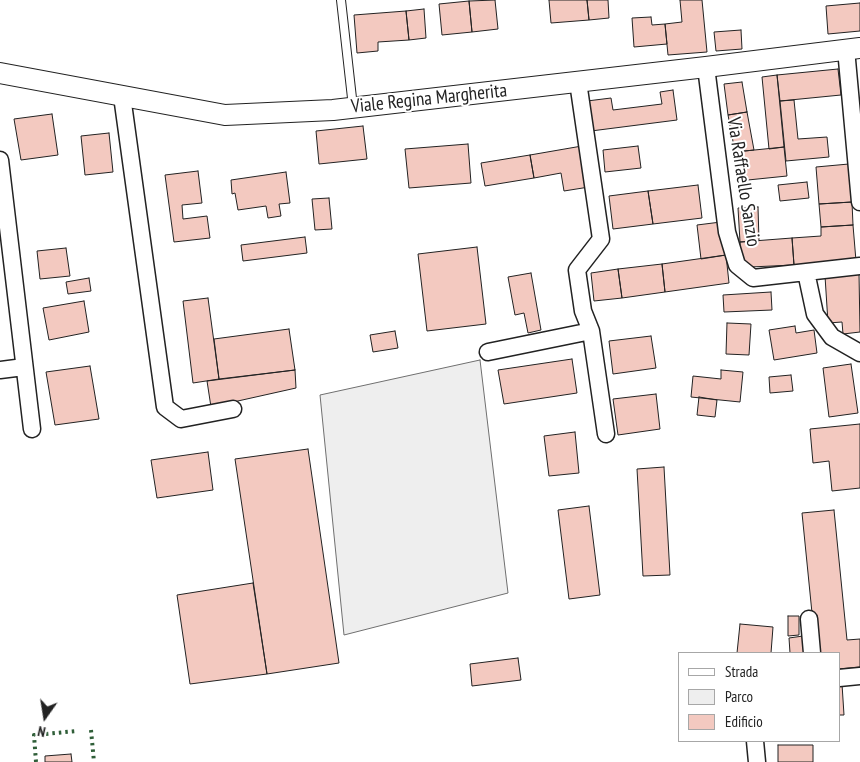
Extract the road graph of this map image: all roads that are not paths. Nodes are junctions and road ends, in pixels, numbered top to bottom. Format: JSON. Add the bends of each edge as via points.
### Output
{"nodes":[{"id":1,"x":341,"y":0,"type":"edge"},
{"id":2,"x":853,"y":49,"type":"edge"},
{"id":3,"x":706,"y":67,"type":"junction"},
{"id":4,"x":0,"y":73,"type":"edge"},
{"id":5,"x":578,"y":82,"type":"junction"},
{"id":6,"x":122,"y":96,"type":"junction"},
{"id":7,"x":353,"y":107,"type":"junction"},
{"id":8,"x":1,"y":171,"type":"edge"},
{"id":9,"x":860,"y":202,"type":"edge"},
{"id":10,"x":860,"y":266,"type":"edge"},
{"id":11,"x":806,"y":272,"type":"junction"},
{"id":12,"x":591,"y":331,"type":"junction"},
{"id":13,"x":488,"y":352,"type":"dead end"},
{"id":14,"x":860,"y":353,"type":"edge"},
{"id":15,"x":24,"y":367,"type":"junction"},
{"id":16,"x":0,"y":370,"type":"edge"},
{"id":17,"x":233,"y":409,"type":"dead end"},
{"id":18,"x":32,"y":429,"type":"dead end"},
{"id":19,"x":606,"y":434,"type":"dead end"},
{"id":20,"x":809,"y":619,"type":"dead end"},
{"id":21,"x":812,"y":652,"type":"edge"},
{"id":22,"x":860,"y":676,"type":"edge"},
{"id":23,"x":840,"y":678,"type":"edge"},
{"id":24,"x":755,"y":742,"type":"edge"},
{"id":25,"x":757,"y":762,"type":"edge"}],
"edges":[{"from":1,"to":7,"type":"lane"},
{"from":2,"to":3,"type":"street","name":"Viale Regina Margherita"},
{"from":2,"to":9,"type":"street"},
{"from":3,"to":5,"type":"street","name":"Viale Regina Margherita"},
{"from":3,"to":11,"type":"street","name":"Via Raffaello Sanzio","via":[[727,232],[737,265],[752,278]]},
{"from":4,"to":6,"type":"street","name":"Viale Regina Margherita"},
{"from":5,"to":7,"type":"street","name":"Viale Regina Margherita"},
{"from":5,"to":12,"type":"street","via":[[601,239],[576,270],[583,311]]},
{"from":6,"to":7,"type":"street","name":"Viale Regina Margherita","via":[[225,115]]},
{"from":6,"to":17,"type":"street","via":[[165,407],[181,419]]},
{"from":8,"to":15,"type":"street"},
{"from":10,"to":11,"type":"street","name":"Via Raffaello Sanzio"},
{"from":11,"to":14,"type":"street","via":[[815,314],[832,337]]},
{"from":12,"to":13,"type":"street"},
{"from":12,"to":19,"type":"street"},
{"from":15,"to":16,"type":"street"},
{"from":15,"to":18,"type":"street"},
{"from":20,"to":21,"type":"street"},
{"from":22,"to":23,"type":"street"},
{"from":24,"to":25,"type":"street"}]}
